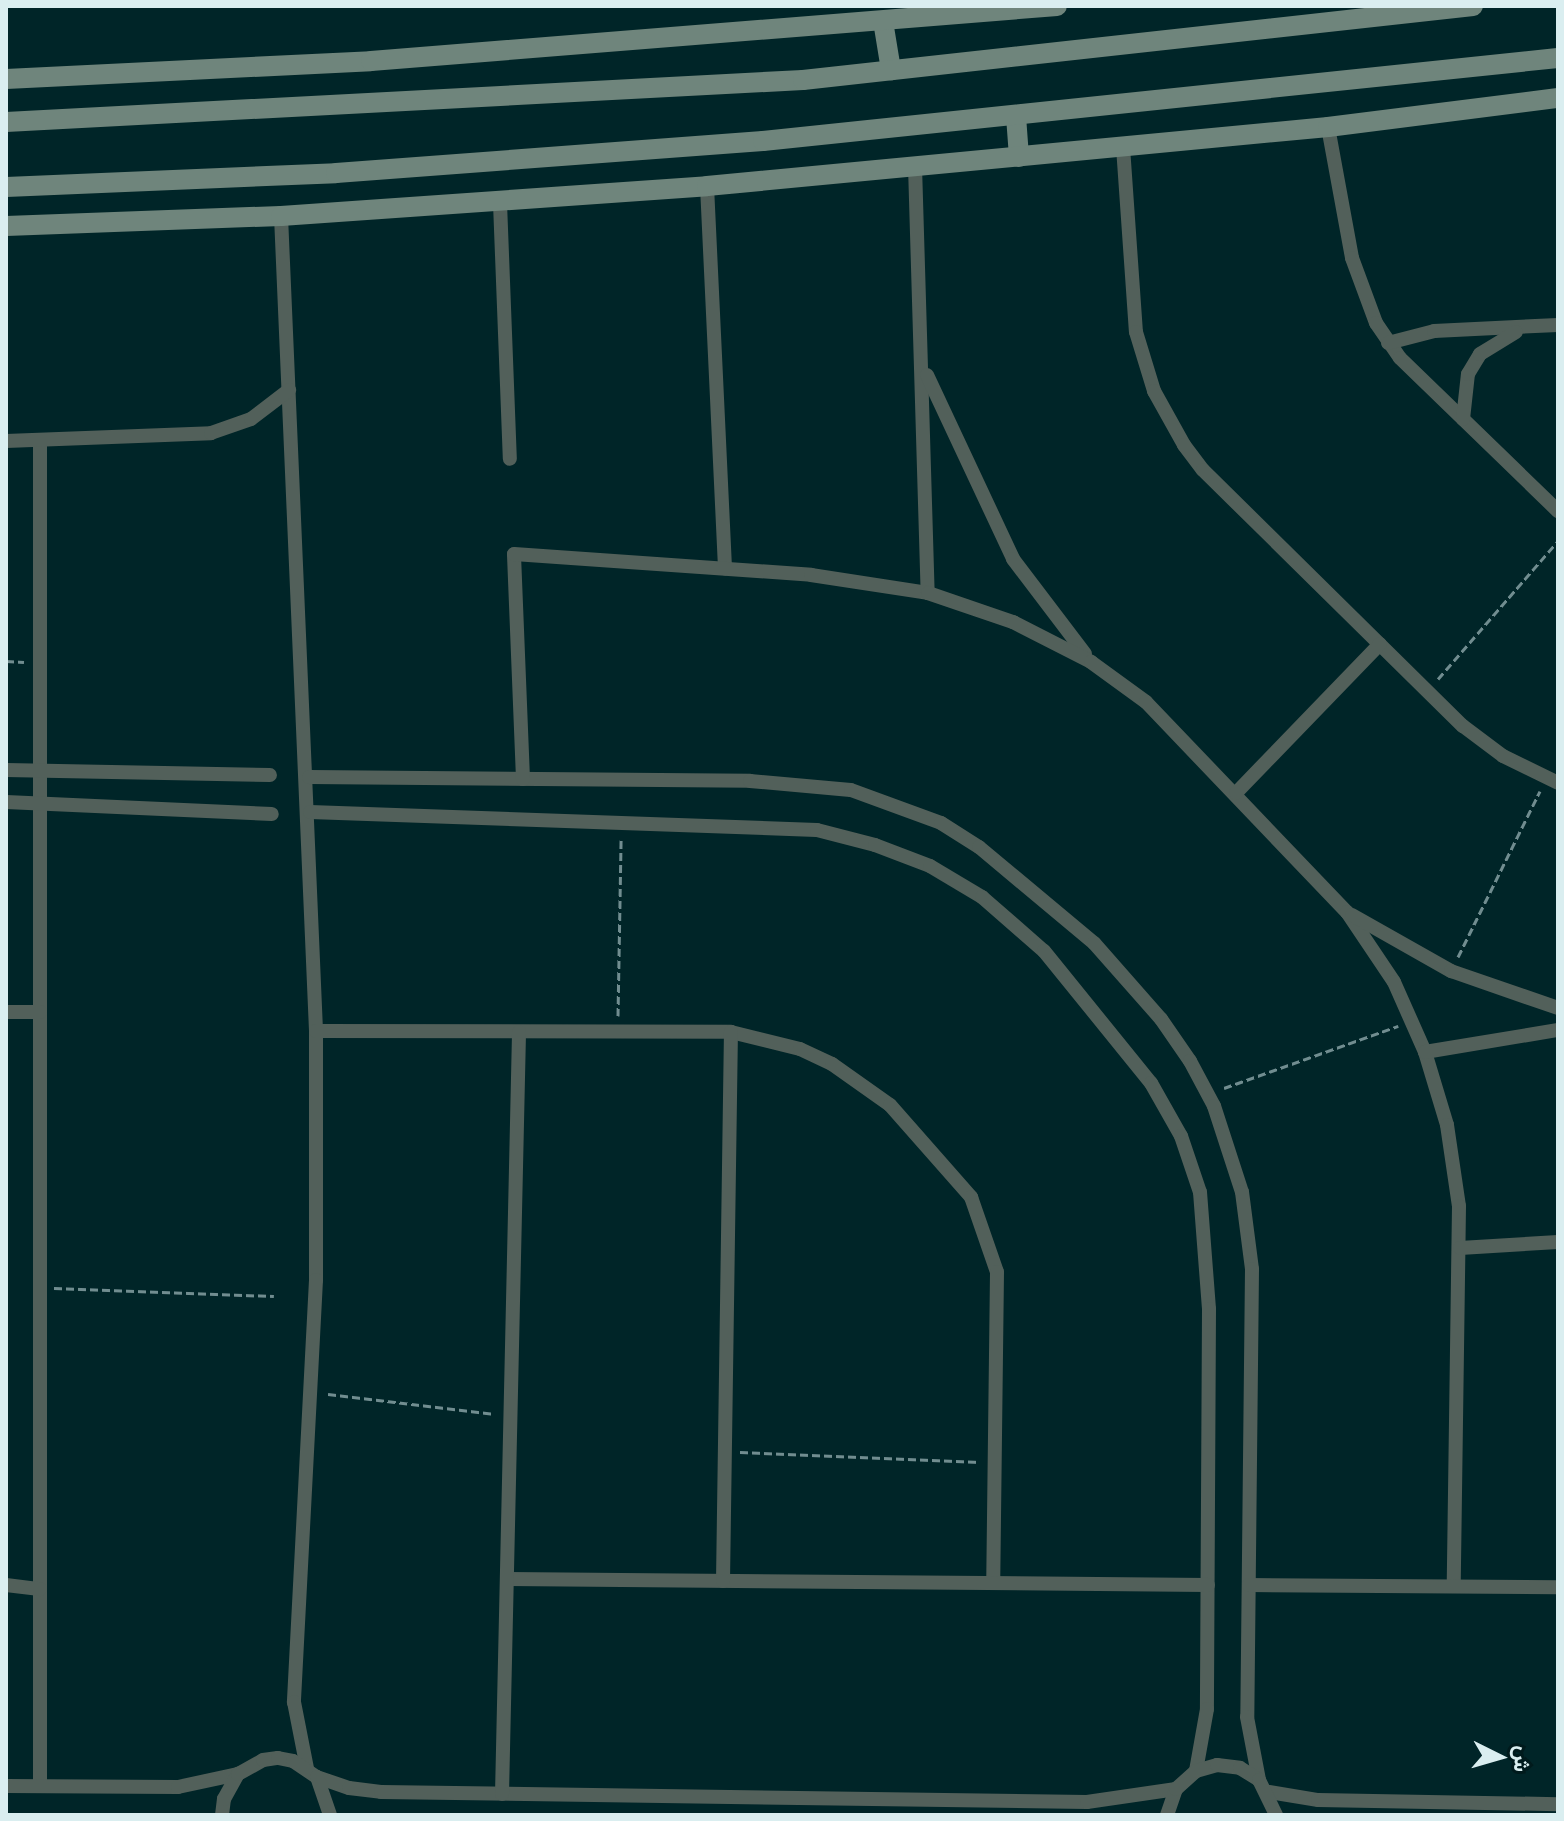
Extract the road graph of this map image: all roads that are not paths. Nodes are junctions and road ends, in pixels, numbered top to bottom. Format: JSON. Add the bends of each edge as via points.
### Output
{"nodes":[{"id":1,"x":1057,"y":6,"type":"edge"},
{"id":2,"x":1473,"y":6,"type":"edge"},
{"id":3,"x":883,"y":21,"type":"junction"},
{"id":4,"x":1558,"y":58,"type":"edge"},
{"id":5,"x":891,"y":70,"type":"junction"},
{"id":6,"x":6,"y":79,"type":"edge"},
{"id":7,"x":1558,"y":98,"type":"edge"},
{"id":8,"x":1016,"y":116,"type":"junction"},
{"id":9,"x":6,"y":122,"type":"edge"},
{"id":10,"x":1328,"y":127,"type":"junction"},
{"id":11,"x":1123,"y":147,"type":"junction"},
{"id":12,"x":1019,"y":157,"type":"junction"},
{"id":13,"x":915,"y":166,"type":"junction"},
{"id":14,"x":707,"y":186,"type":"junction"},
{"id":15,"x":6,"y":187,"type":"edge"},
{"id":16,"x":500,"y":203,"type":"junction"},
{"id":17,"x":281,"y":216,"type":"junction"},
{"id":18,"x":6,"y":226,"type":"edge"},
{"id":19,"x":1558,"y":325,"type":"edge"},
{"id":20,"x":1520,"y":330,"type":"junction"},
{"id":21,"x":1388,"y":343,"type":"junction"},
{"id":22,"x":925,"y":371,"type":"junction"},
{"id":23,"x":289,"y":390,"type":"junction"},
{"id":24,"x":1463,"y":419,"type":"junction"},
{"id":25,"x":40,"y":440,"type":"junction"},
{"id":26,"x":6,"y":441,"type":"edge"},
{"id":27,"x":510,"y":459,"type":"dead end"},
{"id":28,"x":1558,"y":511,"type":"edge"},
{"id":29,"x":725,"y":569,"type":"junction"},
{"id":30,"x":928,"y":593,"type":"junction"},
{"id":31,"x":1380,"y":644,"type":"junction"},
{"id":32,"x":1091,"y":662,"type":"junction"},
{"id":33,"x":6,"y":770,"type":"edge"},
{"id":34,"x":40,"y":772,"type":"junction"},
{"id":35,"x":270,"y":775,"type":"dead end"},
{"id":36,"x":309,"y":777,"type":"junction"},
{"id":37,"x":523,"y":779,"type":"junction"},
{"id":38,"x":1552,"y":781,"type":"edge"},
{"id":39,"x":1236,"y":793,"type":"junction"},
{"id":40,"x":6,"y":802,"type":"edge"},
{"id":41,"x":40,"y":803,"type":"junction"},
{"id":42,"x":310,"y":812,"type":"junction"},
{"id":43,"x":272,"y":814,"type":"dead end"},
{"id":44,"x":1347,"y":912,"type":"junction"},
{"id":45,"x":1558,"y":1008,"type":"edge"},
{"id":46,"x":6,"y":1012,"type":"edge"},
{"id":47,"x":40,"y":1012,"type":"junction"},
{"id":48,"x":1558,"y":1030,"type":"edge"},
{"id":49,"x":316,"y":1031,"type":"junction"},
{"id":50,"x":519,"y":1032,"type":"junction"},
{"id":51,"x":731,"y":1032,"type":"junction"},
{"id":52,"x":1425,"y":1052,"type":"junction"},
{"id":53,"x":1558,"y":1242,"type":"edge"},
{"id":54,"x":1460,"y":1248,"type":"junction"},
{"id":55,"x":507,"y":1579,"type":"junction"},
{"id":56,"x":723,"y":1581,"type":"junction"},
{"id":57,"x":993,"y":1583,"type":"junction"},
{"id":58,"x":6,"y":1585,"type":"edge"},
{"id":59,"x":1208,"y":1585,"type":"junction"},
{"id":60,"x":1249,"y":1585,"type":"junction"},
{"id":61,"x":1454,"y":1586,"type":"junction"},
{"id":62,"x":1558,"y":1587,"type":"edge"},
{"id":63,"x":40,"y":1589,"type":"junction"},
{"id":64,"x":1196,"y":1771,"type":"junction"},
{"id":65,"x":312,"y":1772,"type":"junction"},
{"id":66,"x":238,"y":1774,"type":"junction"},
{"id":67,"x":1259,"y":1780,"type":"junction"},
{"id":68,"x":6,"y":1786,"type":"edge"},
{"id":69,"x":40,"y":1786,"type":"junction"},
{"id":70,"x":1176,"y":1789,"type":"junction"},
{"id":71,"x":1269,"y":1792,"type":"junction"},
{"id":72,"x":502,"y":1794,"type":"junction"},
{"id":73,"x":1558,"y":1804,"type":"edge"},
{"id":74,"x":222,"y":1815,"type":"edge"},
{"id":75,"x":330,"y":1815,"type":"edge"},
{"id":76,"x":1167,"y":1815,"type":"edge"},
{"id":77,"x":1276,"y":1815,"type":"edge"}],
"edges":[{"from":1,"to":3,"type":"main road"},
{"from":2,"to":5,"type":"main road"},
{"from":3,"to":5,"type":"main road"},
{"from":3,"to":6,"type":"main road","via":[[371,61]]},
{"from":4,"to":8,"type":"main road"},
{"from":5,"to":9,"type":"main road","via":[[394,105]]},
{"from":7,"to":10,"type":"main road"},
{"from":8,"to":12,"type":"main road"},
{"from":8,"to":15,"type":"main road","via":[[506,161]]},
{"from":10,"to":11,"type":"main road"},
{"from":10,"to":21,"type":"street","via":[[1358,281]]},
{"from":11,"to":12,"type":"main road"},
{"from":11,"to":31,"type":"street","via":[[1136,332],[1168,419],[1203,470]]},
{"from":12,"to":13,"type":"main road"},
{"from":13,"to":14,"type":"main road"},
{"from":13,"to":22,"type":"street"},
{"from":14,"to":16,"type":"main road"},
{"from":14,"to":29,"type":"street"},
{"from":16,"to":17,"type":"main road"},
{"from":16,"to":27,"type":"street"},
{"from":17,"to":18,"type":"main road"},
{"from":17,"to":23,"type":"street"},
{"from":19,"to":20,"type":"street"},
{"from":20,"to":21,"type":"street","via":[[1434,331]]},
{"from":20,"to":24,"type":"street","via":[[1480,354],[1465,385]]},
{"from":21,"to":24,"type":"street"},
{"from":22,"to":30,"type":"street"},
{"from":22,"to":32,"type":"street","via":[[1013,559]]},
{"from":23,"to":25,"type":"street","via":[[251,419],[211,433]]},
{"from":23,"to":36,"type":"street"},
{"from":24,"to":28,"type":"street"},
{"from":25,"to":26,"type":"street"},
{"from":25,"to":34,"type":"street"},
{"from":29,"to":30,"type":"street","via":[[850,579]]},
{"from":29,"to":37,"type":"street","via":[[514,554]]},
{"from":30,"to":32,"type":"street","via":[[1013,622]]},
{"from":31,"to":38,"type":"street","via":[[1473,734]]},
{"from":31,"to":39,"type":"street"},
{"from":32,"to":39,"type":"street","via":[[1146,702]]},
{"from":33,"to":34,"type":"street"},
{"from":34,"to":35,"type":"street"},
{"from":34,"to":41,"type":"street"},
{"from":36,"to":37,"type":"street"},
{"from":36,"to":42,"type":"street"},
{"from":37,"to":60,"type":"street","via":[[801,782],[851,790],[941,823],[979,847],[1094,943],[1161,1019],[1207,1094],[1232,1154],[1249,1230]]},
{"from":39,"to":44,"type":"street"},
{"from":40,"to":41,"type":"street"},
{"from":41,"to":43,"type":"street"},
{"from":41,"to":47,"type":"street"},
{"from":42,"to":49,"type":"street"},
{"from":42,"to":59,"type":"street","via":[[817,830],[930,866],[982,897],[1044,951],[1117,1035],[1181,1136],[1200,1192],[1209,1309]]},
{"from":44,"to":45,"type":"street","via":[[1451,971]]},
{"from":44,"to":52,"type":"street","via":[[1413,1020]]},
{"from":46,"to":47,"type":"street"},
{"from":47,"to":63,"type":"street"},
{"from":48,"to":52,"type":"street"},
{"from":49,"to":50,"type":"street"},
{"from":49,"to":65,"type":"street","via":[[312,1392],[294,1702]]},
{"from":50,"to":51,"type":"street"},
{"from":50,"to":55,"type":"street"},
{"from":51,"to":56,"type":"street"},
{"from":51,"to":57,"type":"street","via":[[800,1049],[862,1083],[909,1125],[971,1197],[997,1272]]},
{"from":52,"to":54,"type":"street","via":[[1455,1165]]},
{"from":53,"to":54,"type":"street"},
{"from":54,"to":61,"type":"street"},
{"from":55,"to":56,"type":"street"},
{"from":55,"to":72,"type":"street"},
{"from":56,"to":57,"type":"street"},
{"from":57,"to":59,"type":"street"},
{"from":58,"to":63,"type":"street"},
{"from":59,"to":64,"type":"street","via":[[1207,1709]]},
{"from":60,"to":61,"type":"street"},
{"from":60,"to":67,"type":"street","via":[[1248,1733]]},
{"from":61,"to":62,"type":"street"},
{"from":63,"to":69,"type":"street"},
{"from":64,"to":67,"type":"street","via":[[1217,1765],[1240,1768]]},
{"from":64,"to":70,"type":"street"},
{"from":65,"to":66,"type":"street","via":[[278,1758]]},
{"from":65,"to":72,"type":"street","via":[[365,1791]]},
{"from":65,"to":75,"type":"street"},
{"from":66,"to":69,"type":"street","via":[[178,1787]]},
{"from":66,"to":74,"type":"street"},
{"from":67,"to":71,"type":"street"},
{"from":68,"to":69,"type":"street"},
{"from":70,"to":72,"type":"street","via":[[1087,1802]]},
{"from":70,"to":76,"type":"street"},
{"from":71,"to":73,"type":"street","via":[[1318,1800]]},
{"from":71,"to":77,"type":"street"}]}
